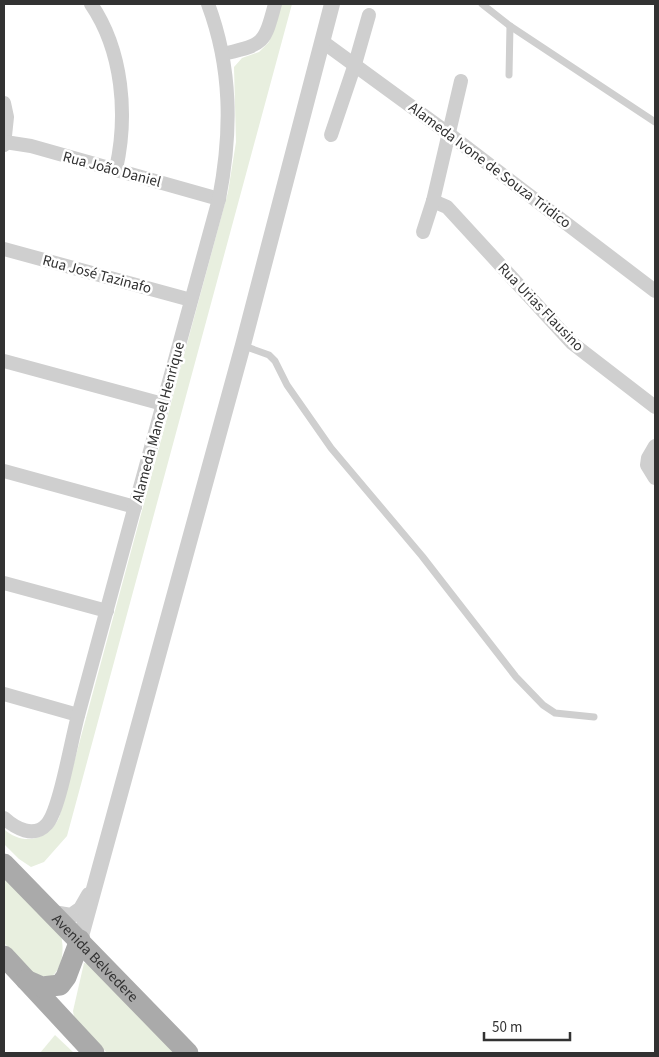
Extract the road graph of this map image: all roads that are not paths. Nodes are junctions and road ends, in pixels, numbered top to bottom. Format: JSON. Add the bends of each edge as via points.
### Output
{"nodes":[{"id":1,"x":91,"y":4,"type":"edge"},
{"id":2,"x":208,"y":4,"type":"edge"},
{"id":3,"x":275,"y":4,"type":"edge"},
{"id":4,"x":332,"y":4,"type":"edge"},
{"id":5,"x":482,"y":4,"type":"edge"},
{"id":6,"x":369,"y":15,"type":"dead end"},
{"id":7,"x":510,"y":26,"type":"junction"},
{"id":8,"x":323,"y":42,"type":"junction"},
{"id":9,"x":223,"y":54,"type":"junction"},
{"id":10,"x":356,"y":64,"type":"junction"},
{"id":11,"x":509,"y":75,"type":"dead end"},
{"id":12,"x":461,"y":81,"type":"dead end"},
{"id":13,"x":4,"y":103,"type":"edge"},
{"id":14,"x":655,"y":122,"type":"edge"},
{"id":15,"x":449,"y":134,"type":"junction"},
{"id":16,"x":332,"y":135,"type":"dead end"},
{"id":17,"x":4,"y":143,"type":"edge"},
{"id":18,"x":116,"y":169,"type":"junction"},
{"id":19,"x":219,"y":199,"type":"junction"},
{"id":20,"x":433,"y":201,"type":"junction"},
{"id":21,"x":423,"y":232,"type":"dead end"},
{"id":22,"x":4,"y":248,"type":"edge"},
{"id":23,"x":655,"y":291,"type":"edge"},
{"id":24,"x":191,"y":300,"type":"junction"},
{"id":25,"x":243,"y":345,"type":"junction"},
{"id":26,"x":4,"y":361,"type":"edge"},
{"id":27,"x":163,"y":404,"type":"junction"},
{"id":28,"x":655,"y":407,"type":"edge"},
{"id":29,"x":655,"y":446,"type":"edge"},
{"id":30,"x":4,"y":471,"type":"edge"},
{"id":31,"x":655,"y":478,"type":"edge"},
{"id":32,"x":135,"y":507,"type":"junction"},
{"id":33,"x":4,"y":583,"type":"edge"},
{"id":34,"x":107,"y":611,"type":"junction"},
{"id":35,"x":4,"y":694,"type":"edge"},
{"id":36,"x":78,"y":715,"type":"junction"},
{"id":37,"x":594,"y":717,"type":"dead end"},
{"id":38,"x":4,"y":818,"type":"edge"},
{"id":39,"x":4,"y":864,"type":"edge"},
{"id":40,"x":94,"y":884,"type":"junction"},
{"id":41,"x":53,"y":913,"type":"junction"},
{"id":42,"x":80,"y":940,"type":"junction"},
{"id":43,"x":5,"y":959,"type":"edge"},
{"id":44,"x":26,"y":980,"type":"junction"},
{"id":45,"x":94,"y":1053,"type":"edge"},
{"id":46,"x":188,"y":1053,"type":"edge"}],
"edges":[{"from":1,"to":18,"type":"street","via":[[112,49],[120,84],[121,146]]},
{"from":2,"to":9,"type":"street","name":"Alameda Manoel Henrique"},
{"from":3,"to":9,"type":"street","via":[[262,41],[254,47]]},
{"from":4,"to":8,"type":"street"},
{"from":5,"to":7,"type":"lane"},
{"from":6,"to":10,"type":"street"},
{"from":7,"to":11,"type":"lane"},
{"from":7,"to":14,"type":"lane"},
{"from":8,"to":10,"type":"street","name":"Alameda Ivone de Souza Tridico"},
{"from":8,"to":25,"type":"street"},
{"from":9,"to":19,"type":"street","name":"Alameda Manoel Henrique","via":[[229,123]]},
{"from":10,"to":15,"type":"street","name":"Alameda Ivone de Souza Tridico"},
{"from":10,"to":16,"type":"street"},
{"from":12,"to":15,"type":"street"},
{"from":13,"to":17,"type":"street","via":[[7,117]]},
{"from":15,"to":20,"type":"street"},
{"from":15,"to":23,"type":"street","name":"Alameda Ivone de Souza Tridico"},
{"from":17,"to":18,"type":"street","name":"Rua João Daniel","via":[[31,146]]},
{"from":18,"to":19,"type":"street","name":"Rua João Daniel"},
{"from":19,"to":24,"type":"street","name":"Alameda Manoel Henrique"},
{"from":20,"to":21,"type":"street"},
{"from":20,"to":28,"type":"street","name":"Rua Urias Flausino","via":[[447,207],[572,343]]},
{"from":22,"to":24,"type":"street","name":"Rua José Tazinafo"},
{"from":24,"to":27,"type":"street","name":"Alameda Manoel Henrique"},
{"from":25,"to":37,"type":"lane","via":[[269,355],[275,361],[287,385],[331,448],[422,556],[516,677],[555,714]]},
{"from":25,"to":40,"type":"street"},
{"from":26,"to":27,"type":"street"},
{"from":27,"to":32,"type":"street","name":"Alameda Manoel Henrique"},
{"from":29,"to":31,"type":"street","via":[[647,465]]},
{"from":30,"to":32,"type":"street"},
{"from":32,"to":34,"type":"street","name":"Alameda Manoel Henrique"},
{"from":33,"to":34,"type":"street"},
{"from":34,"to":36,"type":"street","name":"Alameda Manoel Henrique"},
{"from":35,"to":36,"type":"street"},
{"from":36,"to":38,"type":"street","name":"Alameda Manoel Henrique","via":[[55,810],[47,825],[25,831]]},
{"from":39,"to":41,"type":"main road","name":"Avenida Belvedere"},
{"from":40,"to":41,"type":"street","via":[[86,901],[71,916]]},
{"from":40,"to":42,"type":"street"},
{"from":41,"to":42,"type":"main road","name":"Avenida Belvedere"},
{"from":42,"to":44,"type":"main road","via":[[66,977],[60,984],[42,987]]},
{"from":42,"to":46,"type":"main road","name":"Avenida Belvedere"},
{"from":43,"to":44,"type":"main road"},
{"from":44,"to":45,"type":"main road"}]}
